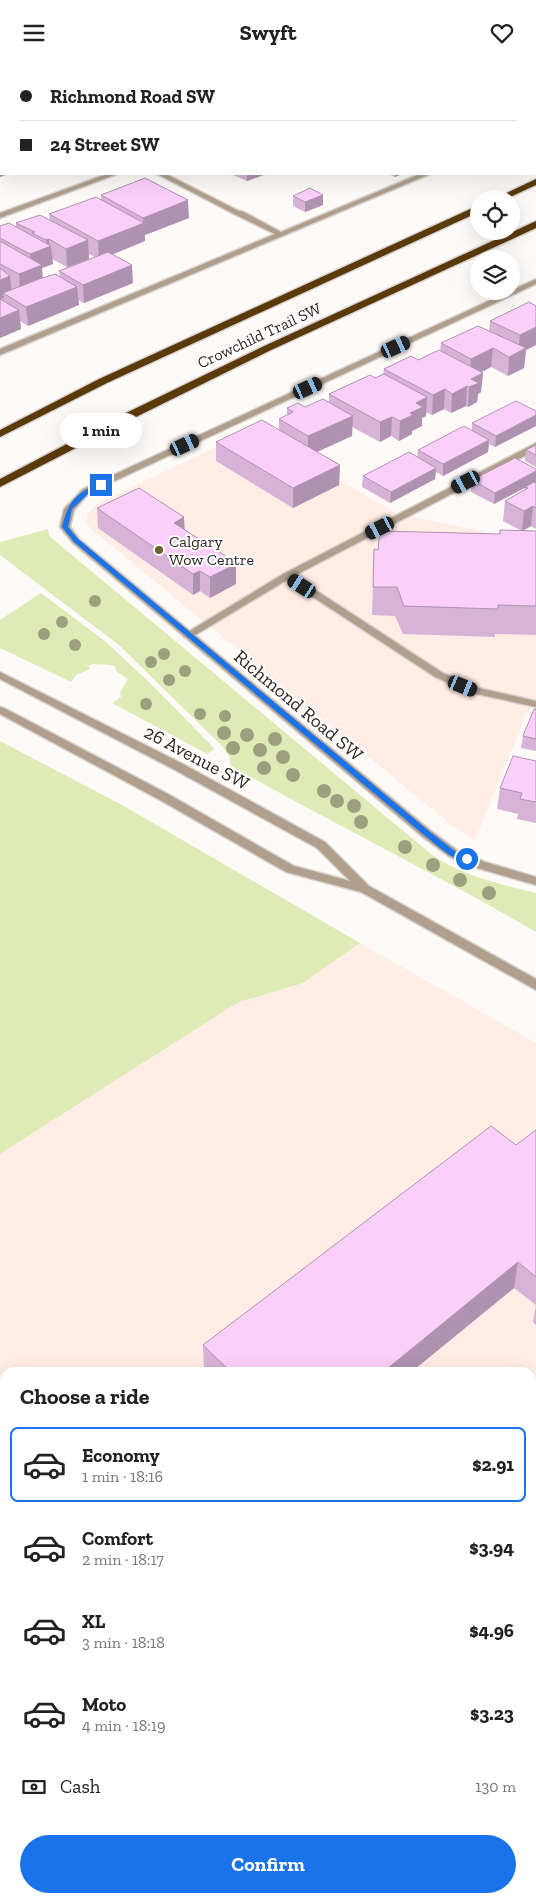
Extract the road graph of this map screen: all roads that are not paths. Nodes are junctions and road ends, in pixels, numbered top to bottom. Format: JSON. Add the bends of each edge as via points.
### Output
{"nodes":[{"id":1,"x":110,"y":175,"type":"edge"},
{"id":2,"x":163,"y":175,"type":"edge"},
{"id":3,"x":424,"y":175,"type":"edge"},
{"id":4,"x":536,"y":181,"type":"edge"},
{"id":5,"x":517,"y":190,"type":"edge"},
{"id":6,"x":470,"y":212,"type":"edge"},
{"id":7,"x":0,"y":216,"type":"edge"},
{"id":8,"x":536,"y":224,"type":"edge"},
{"id":9,"x":280,"y":234,"type":"junction"},
{"id":10,"x":536,"y":281,"type":"edge"},
{"id":11,"x":0,"y":352,"type":"edge"},
{"id":12,"x":0,"y":434,"type":"edge"},
{"id":13,"x":536,"y":446,"type":"edge"},
{"id":14,"x":0,"y":484,"type":"edge"},
{"id":15,"x":287,"y":576,"type":"junction"},
{"id":16,"x":188,"y":635,"type":"junction"},
{"id":17,"x":0,"y":675,"type":"edge"},
{"id":18,"x":536,"y":703,"type":"edge"},
{"id":19,"x":0,"y":710,"type":"edge"},
{"id":20,"x":536,"y":881,"type":"edge"},
{"id":21,"x":365,"y":889,"type":"junction"},
{"id":22,"x":536,"y":985,"type":"edge"}],
"edges":[{"from":1,"to":7,"type":"street"},
{"from":2,"to":9,"type":"street"},
{"from":3,"to":9,"type":"street"},
{"from":4,"to":5,"type":"highway"},
{"from":6,"to":12,"type":"highway","name":"Crowchild Trail SW","via":[[103,381]]},
{"from":8,"to":14,"type":"highway","name":"Crowchild Trail SW","via":[[221,369]]},
{"from":9,"to":11,"type":"street"},
{"from":10,"to":16,"type":"street","name":"Richmond Road SW","via":[[86,491],[69,509],[65,527],[76,541]]},
{"from":13,"to":15,"type":"street"},
{"from":15,"to":16,"type":"street"},
{"from":15,"to":18,"type":"street","via":[[439,675],[476,691]]},
{"from":16,"to":20,"type":"street","name":"Richmond Road SW","via":[[454,854]]},
{"from":17,"to":21,"type":"street","name":"26 Avenue SW","via":[[321,845]]},
{"from":19,"to":21,"type":"street","name":"26 Avenue SW","via":[[164,797],[290,869]]},
{"from":21,"to":22,"type":"street","name":"26 Avenue SW"}]}
